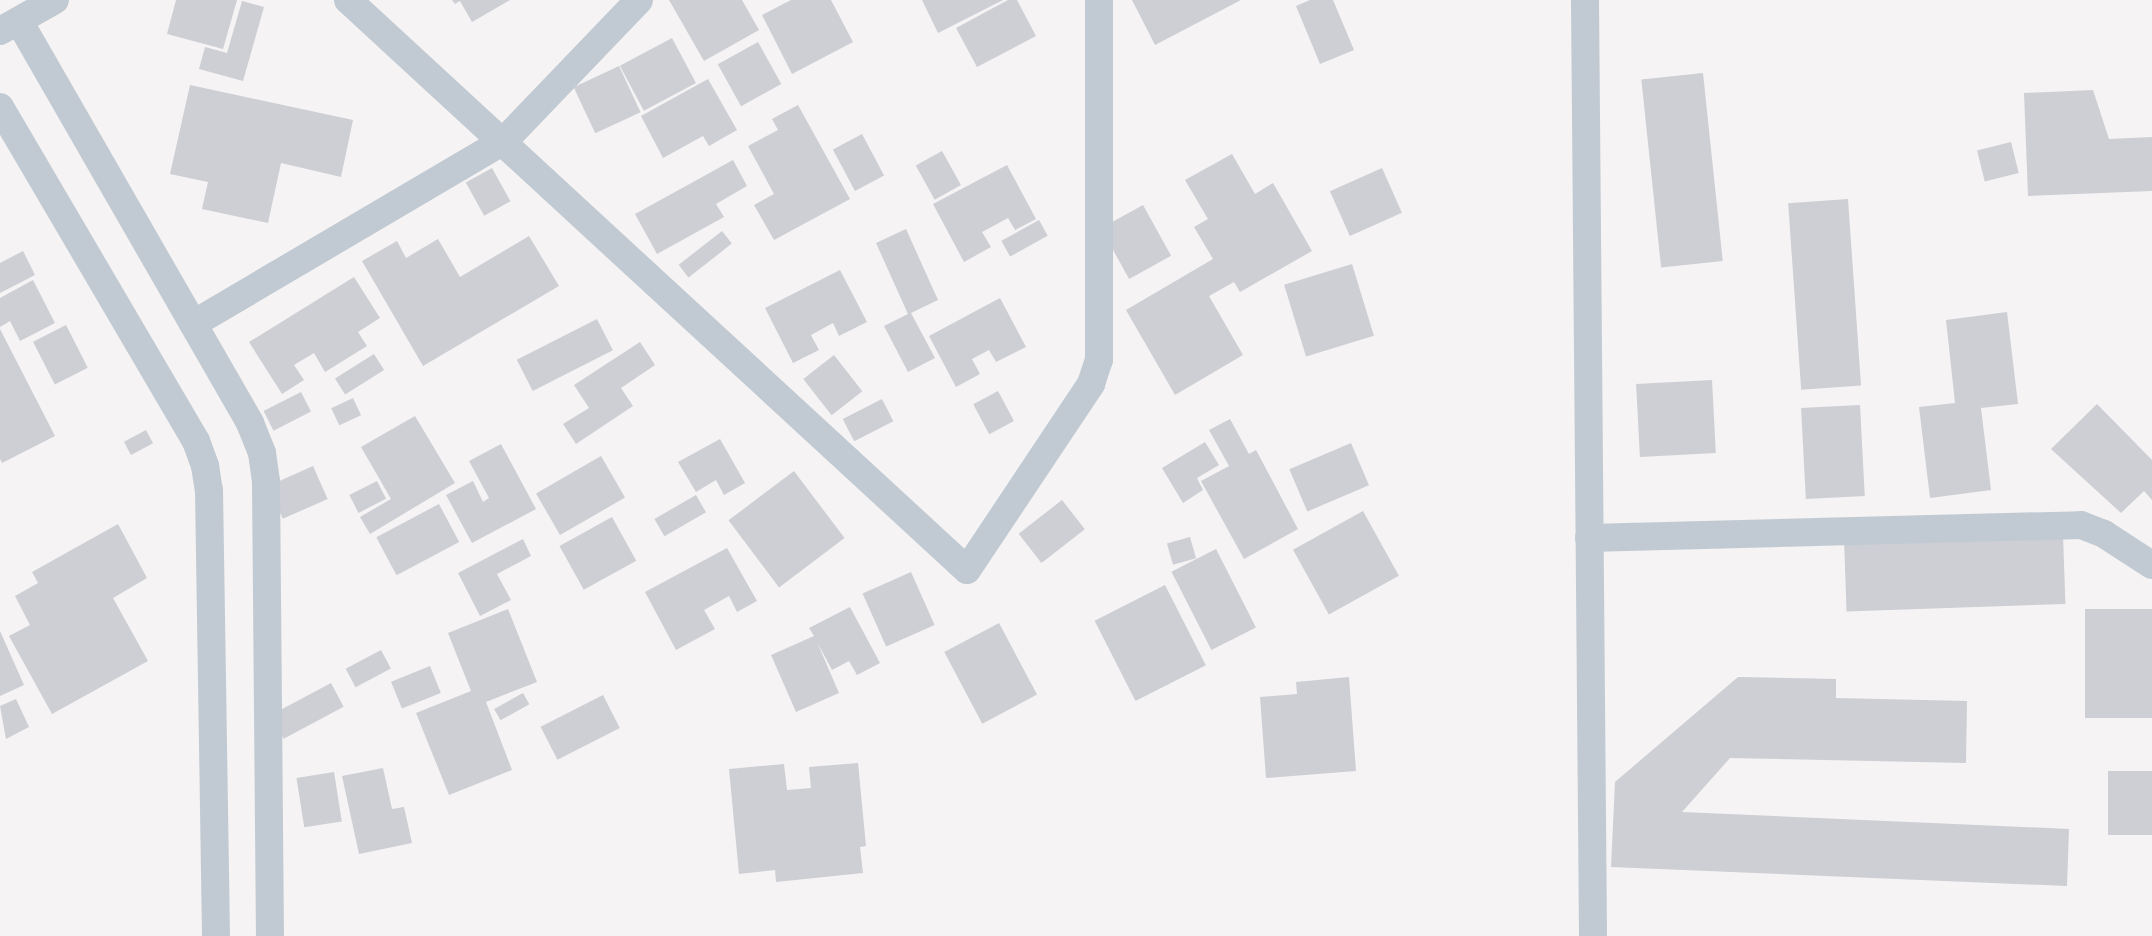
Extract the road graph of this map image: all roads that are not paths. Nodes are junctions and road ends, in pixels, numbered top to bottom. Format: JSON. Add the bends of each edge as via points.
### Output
{"nodes":[{"id":1,"x":55,"y":0,"type":"edge"},
{"id":2,"x":348,"y":0,"type":"edge"},
{"id":3,"x":639,"y":0,"type":"edge"},
{"id":4,"x":1099,"y":0,"type":"edge"},
{"id":5,"x":1585,"y":0,"type":"edge"},
{"id":6,"x":9,"y":26,"type":"edge"},
{"id":7,"x":0,"y":107,"type":"edge"},
{"id":8,"x":504,"y":141,"type":"junction"},
{"id":9,"x":193,"y":324,"type":"junction"},
{"id":10,"x":1589,"y":538,"type":"junction"},
{"id":11,"x":2152,"y":565,"type":"edge"},
{"id":12,"x":216,"y":936,"type":"edge"},
{"id":13,"x":270,"y":936,"type":"edge"},
{"id":14,"x":1592,"y":936,"type":"edge"}],
"edges":[{"from":1,"to":6,"type":"street"},
{"from":2,"to":8,"type":"street"},
{"from":3,"to":8,"type":"street"},
{"from":4,"to":8,"type":"street","via":[[1099,360],[1091,384],[967,570]]},
{"from":5,"to":10,"type":"street"},
{"from":6,"to":9,"type":"street"},
{"from":7,"to":12,"type":"street","via":[[196,441],[205,466],[210,504]]},
{"from":8,"to":9,"type":"street"},
{"from":9,"to":13,"type":"street","via":[[250,423],[266,481]]},
{"from":10,"to":11,"type":"street","via":[[2081,525]]},
{"from":10,"to":14,"type":"street"}]}
